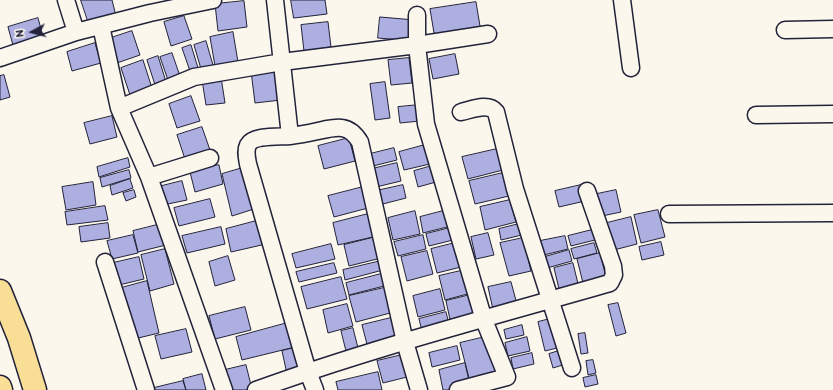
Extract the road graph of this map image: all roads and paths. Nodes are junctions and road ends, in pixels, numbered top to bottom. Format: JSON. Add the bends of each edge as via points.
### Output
{"nodes":[{"id":1,"x":66,"y":0,"type":"edge"},
{"id":2,"x":213,"y":0,"type":"edge"},
{"id":3,"x":275,"y":0,"type":"edge"},
{"id":4,"x":622,"y":0,"type":"edge"},
{"id":5,"x":148,"y":6,"type":"edge"},
{"id":6,"x":417,"y":15,"type":"dead end"},
{"id":7,"x":101,"y":26,"type":"junction"},
{"id":8,"x":833,"y":29,"type":"edge"},
{"id":9,"x":785,"y":30,"type":"dead end"},
{"id":10,"x":76,"y":32,"type":"junction"},
{"id":11,"x":488,"y":34,"type":"dead end"},
{"id":12,"x":417,"y":45,"type":"junction"},
{"id":13,"x":0,"y":58,"type":"edge"},
{"id":14,"x":282,"y":62,"type":"junction"},
{"id":15,"x":631,"y":68,"type":"dead end"},
{"id":16,"x":119,"y":108,"type":"junction"},
{"id":17,"x":461,"y":112,"type":"dead end"},
{"id":18,"x":833,"y":114,"type":"edge"},
{"id":19,"x":756,"y":115,"type":"dead end"},
{"id":20,"x":290,"y":136,"type":"junction"},
{"id":21,"x":210,"y":158,"type":"dead end"},
{"id":22,"x":149,"y":177,"type":"junction"},
{"id":23,"x":588,"y":191,"type":"dead end"},
{"id":24,"x":833,"y":213,"type":"edge"},
{"id":25,"x":669,"y":214,"type":"dead end"},
{"id":26,"x":105,"y":262,"type":"dead end"},
{"id":27,"x":0,"y":291,"type":"edge"},
{"id":28,"x":551,"y":300,"type":"junction"},
{"id":29,"x":484,"y":320,"type":"junction"},
{"id":30,"x":405,"y":342,"type":"junction"},
{"id":31,"x":572,"y":368,"type":"dead end"},
{"id":32,"x":308,"y":372,"type":"junction"},
{"id":33,"x":509,"y":384,"type":"edge"},
{"id":34,"x":0,"y":387,"type":"edge"},
{"id":35,"x":1,"y":390,"type":"edge"},
{"id":36,"x":35,"y":390,"type":"edge"},
{"id":37,"x":146,"y":390,"type":"edge"},
{"id":38,"x":224,"y":390,"type":"edge"},
{"id":39,"x":256,"y":390,"type":"edge"},
{"id":40,"x":315,"y":390,"type":"edge"},
{"id":41,"x":419,"y":390,"type":"edge"},
{"id":42,"x":458,"y":390,"type":"edge"}],
"edges":[{"from":1,"to":10,"type":"street"},
{"from":2,"to":5,"type":"street"},
{"from":3,"to":14,"type":"street"},
{"from":4,"to":15,"type":"street"},
{"from":5,"to":7,"type":"street"},
{"from":6,"to":12,"type":"street"},
{"from":7,"to":10,"type":"street"},
{"from":7,"to":16,"type":"street"},
{"from":8,"to":9,"type":"street"},
{"from":10,"to":13,"type":"street"},
{"from":11,"to":12,"type":"street"},
{"from":12,"to":14,"type":"street"},
{"from":12,"to":29,"type":"street","via":[[426,124]]},
{"from":14,"to":16,"type":"street","via":[[194,77]]},
{"from":14,"to":20,"type":"street"},
{"from":16,"to":22,"type":"street"},
{"from":17,"to":28,"type":"street","via":[[488,107],[496,112],[515,188]]},
{"from":18,"to":19,"type":"street"},
{"from":20,"to":30,"type":"street","via":[[338,127],[352,132],[360,142]]},
{"from":20,"to":32,"type":"street","via":[[257,138],[250,142],[246,152]]},
{"from":21,"to":22,"type":"street"},
{"from":22,"to":38,"type":"street"},
{"from":23,"to":28,"type":"street","via":[[614,275],[610,283]]},
{"from":24,"to":25,"type":"street"},
{"from":26,"to":37,"type":"street"},
{"from":27,"to":36,"type":"highway","via":[[19,338]]},
{"from":28,"to":29,"type":"street"},
{"from":28,"to":31,"type":"street"},
{"from":29,"to":30,"type":"street"},
{"from":29,"to":33,"type":"street"},
{"from":30,"to":32,"type":"street"},
{"from":30,"to":41,"type":"street"},
{"from":32,"to":39,"type":"street"},
{"from":32,"to":40,"type":"street"},
{"from":33,"to":42,"type":"street"},
{"from":34,"to":35,"type":"highway"}]}
